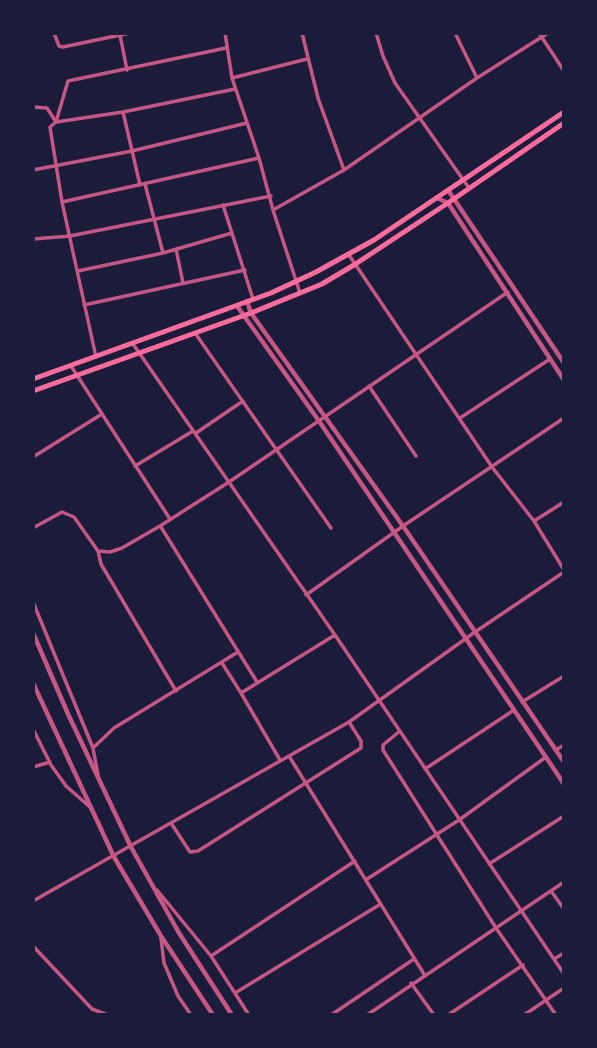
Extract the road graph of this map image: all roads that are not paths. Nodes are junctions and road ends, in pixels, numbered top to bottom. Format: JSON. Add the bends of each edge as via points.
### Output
{"nodes":[{"id":1,"x":54,"y":33,"type":"edge"},
{"id":2,"x":225,"y":33,"type":"edge"},
{"id":3,"x":302,"y":33,"type":"edge"},
{"id":4,"x":376,"y":33,"type":"edge"},
{"id":5,"x":455,"y":33,"type":"edge"},
{"id":6,"x":548,"y":33,"type":"edge"},
{"id":7,"x":125,"y":34,"type":"edge"},
{"id":8,"x":540,"y":36,"type":"edge"},
{"id":9,"x":226,"y":48,"type":"junction"},
{"id":10,"x":307,"y":59,"type":"junction"},
{"id":11,"x":127,"y":70,"type":"junction"},
{"id":12,"x":564,"y":71,"type":"edge"},
{"id":13,"x":232,"y":78,"type":"junction"},
{"id":14,"x":477,"y":78,"type":"junction"},
{"id":15,"x":235,"y":89,"type":"junction"},
{"id":16,"x":33,"y":107,"type":"edge"},
{"id":17,"x":123,"y":112,"type":"junction"},
{"id":18,"x":564,"y":112,"type":"edge"},
{"id":19,"x":420,"y":119,"type":"junction"},
{"id":20,"x":56,"y":122,"type":"junction"},
{"id":21,"x":247,"y":123,"type":"junction"},
{"id":22,"x":564,"y":123,"type":"edge"},
{"id":23,"x":132,"y":151,"type":"junction"},
{"id":24,"x":259,"y":158,"type":"junction"},
{"id":25,"x":57,"y":166,"type":"junction"},
{"id":26,"x":33,"y":170,"type":"edge"},
{"id":27,"x":344,"y":170,"type":"junction"},
{"id":28,"x":464,"y":180,"type":"junction"},
{"id":29,"x":143,"y":185,"type":"junction"},
{"id":30,"x":469,"y":188,"type":"junction"},
{"id":31,"x":448,"y":190,"type":"junction"},
{"id":32,"x":271,"y":196,"type":"junction"},
{"id":33,"x":438,"y":198,"type":"junction"},
{"id":34,"x":454,"y":198,"type":"junction"},
{"id":35,"x":62,"y":202,"type":"junction"},
{"id":36,"x":448,"y":203,"type":"junction"},
{"id":37,"x":223,"y":205,"type":"junction"},
{"id":38,"x":273,"y":210,"type":"junction"},
{"id":39,"x":154,"y":219,"type":"junction"},
{"id":40,"x":232,"y":233,"type":"junction"},
{"id":41,"x":70,"y":236,"type":"junction"},
{"id":42,"x":33,"y":239,"type":"edge"},
{"id":43,"x":176,"y":249,"type":"junction"},
{"id":44,"x":163,"y":253,"type":"junction"},
{"id":45,"x":349,"y":255,"type":"junction"},
{"id":46,"x":354,"y":265,"type":"junction"},
{"id":47,"x":245,"y":270,"type":"junction"},
{"id":48,"x":77,"y":271,"type":"junction"},
{"id":49,"x":296,"y":282,"type":"junction"},
{"id":50,"x":183,"y":283,"type":"junction"},
{"id":51,"x":508,"y":292,"type":"junction"},
{"id":52,"x":300,"y":293,"type":"junction"},
{"id":53,"x":250,"y":300,"type":"junction"},
{"id":54,"x":84,"y":305,"type":"junction"},
{"id":55,"x":237,"y":306,"type":"junction"},
{"id":56,"x":251,"y":313,"type":"junction"},
{"id":57,"x":243,"y":316,"type":"junction"},
{"id":58,"x":539,"y":328,"type":"junction"},
{"id":59,"x":195,"y":332,"type":"junction"},
{"id":60,"x":532,"y":332,"type":"junction"},
{"id":61,"x":133,"y":344,"type":"junction"},
{"id":62,"x":139,"y":354,"type":"junction"},
{"id":63,"x":416,"y":354,"type":"junction"},
{"id":64,"x":96,"y":357,"type":"junction"},
{"id":65,"x":550,"y":359,"type":"junction"},
{"id":66,"x":564,"y":363,"type":"edge"},
{"id":67,"x":71,"y":366,"type":"junction"},
{"id":68,"x":77,"y":375,"type":"junction"},
{"id":69,"x":33,"y":379,"type":"edge"},
{"id":70,"x":564,"y":380,"type":"edge"},
{"id":71,"x":369,"y":386,"type":"junction"},
{"id":72,"x":33,"y":391,"type":"edge"},
{"id":73,"x":243,"y":401,"type":"junction"},
{"id":74,"x":103,"y":415,"type":"junction"},
{"id":75,"x":326,"y":415,"type":"junction"},
{"id":76,"x":460,"y":418,"type":"junction"},
{"id":77,"x":564,"y":418,"type":"edge"},
{"id":78,"x":319,"y":421,"type":"junction"},
{"id":79,"x":194,"y":432,"type":"junction"},
{"id":80,"x":276,"y":449,"type":"junction"},
{"id":81,"x":416,"y":456,"type":"dead end"},
{"id":82,"x":33,"y":457,"type":"edge"},
{"id":83,"x":135,"y":466,"type":"junction"},
{"id":84,"x":492,"y":467,"type":"junction"},
{"id":85,"x":229,"y":482,"type":"junction"},
{"id":86,"x":564,"y":502,"type":"edge"},
{"id":87,"x":170,"y":519,"type":"junction"},
{"id":88,"x":534,"y":521,"type":"junction"},
{"id":89,"x":160,"y":526,"type":"junction"},
{"id":90,"x":403,"y":526,"type":"junction"},
{"id":91,"x":33,"y":528,"type":"edge"},
{"id":92,"x":331,"y":528,"type":"dead end"},
{"id":93,"x":395,"y":532,"type":"junction"},
{"id":94,"x":98,"y":551,"type":"junction"},
{"id":95,"x":564,"y":571,"type":"edge"},
{"id":96,"x":306,"y":595,"type":"junction"},
{"id":97,"x":33,"y":602,"type":"edge"},
{"id":98,"x":475,"y":632,"type":"junction"},
{"id":99,"x":33,"y":633,"type":"edge"},
{"id":100,"x":335,"y":635,"type":"junction"},
{"id":101,"x":466,"y":638,"type":"junction"},
{"id":102,"x":238,"y":652,"type":"junction"},
{"id":103,"x":222,"y":663,"type":"junction"},
{"id":104,"x":564,"y":676,"type":"edge"},
{"id":105,"x":257,"y":682,"type":"junction"},
{"id":106,"x":33,"y":683,"type":"edge"},
{"id":107,"x":176,"y":691,"type":"junction"},
{"id":108,"x":241,"y":693,"type":"junction"},
{"id":109,"x":379,"y":700,"type":"junction"},
{"id":110,"x":522,"y":702,"type":"junction"},
{"id":111,"x":514,"y":710,"type":"junction"},
{"id":112,"x":349,"y":722,"type":"junction"},
{"id":113,"x":33,"y":729,"type":"edge"},
{"id":114,"x":400,"y":730,"type":"junction"},
{"id":115,"x":564,"y":745,"type":"edge"},
{"id":116,"x":93,"y":748,"type":"junction"},
{"id":117,"x":556,"y":750,"type":"junction"},
{"id":118,"x":289,"y":756,"type":"junction"},
{"id":119,"x":546,"y":757,"type":"junction"},
{"id":120,"x":281,"y":761,"type":"junction"},
{"id":121,"x":50,"y":762,"type":"junction"},
{"id":122,"x":564,"y":762,"type":"edge"},
{"id":123,"x":33,"y":767,"type":"edge"},
{"id":124,"x":425,"y":769,"type":"junction"},
{"id":125,"x":99,"y":780,"type":"junction"},
{"id":126,"x":33,"y":782,"type":"edge"},
{"id":127,"x":305,"y":784,"type":"junction"},
{"id":128,"x":564,"y":784,"type":"edge"},
{"id":129,"x":33,"y":798,"type":"edge"},
{"id":130,"x":92,"y":809,"type":"junction"},
{"id":131,"x":564,"y":816,"type":"edge"},
{"id":132,"x":459,"y":820,"type":"junction"},
{"id":133,"x":172,"y":823,"type":"junction"},
{"id":134,"x":436,"y":835,"type":"junction"},
{"id":135,"x":131,"y":847,"type":"junction"},
{"id":136,"x":114,"y":857,"type":"junction"},
{"id":137,"x":355,"y":861,"type":"junction"},
{"id":138,"x":489,"y":864,"type":"junction"},
{"id":139,"x":367,"y":879,"type":"junction"},
{"id":140,"x":148,"y":880,"type":"junction"},
{"id":141,"x":564,"y":882,"type":"edge"},
{"id":142,"x":551,"y":891,"type":"junction"},
{"id":143,"x":33,"y":901,"type":"edge"},
{"id":144,"x":379,"y":905,"type":"junction"},
{"id":145,"x":564,"y":909,"type":"edge"},
{"id":146,"x":520,"y":911,"type":"junction"},
{"id":147,"x":496,"y":928,"type":"junction"},
{"id":148,"x":161,"y":936,"type":"junction"},
{"id":149,"x":33,"y":946,"type":"edge"},
{"id":150,"x":564,"y":953,"type":"edge"},
{"id":151,"x":211,"y":956,"type":"junction"},
{"id":152,"x":414,"y":959,"type":"junction"},
{"id":153,"x":554,"y":960,"type":"junction"},
{"id":154,"x":523,"y":965,"type":"junction"},
{"id":155,"x":424,"y":974,"type":"junction"},
{"id":156,"x":564,"y":974,"type":"edge"},
{"id":157,"x":411,"y":983,"type":"junction"},
{"id":158,"x":564,"y":988,"type":"edge"},
{"id":159,"x":235,"y":993,"type":"junction"},
{"id":160,"x":546,"y":999,"type":"junction"},
{"id":161,"x":108,"y":1015,"type":"edge"},
{"id":162,"x":191,"y":1015,"type":"edge"},
{"id":163,"x":213,"y":1015,"type":"edge"},
{"id":164,"x":232,"y":1015,"type":"edge"},
{"id":165,"x":249,"y":1015,"type":"edge"},
{"id":166,"x":331,"y":1015,"type":"edge"},
{"id":167,"x":367,"y":1015,"type":"edge"},
{"id":168,"x":434,"y":1015,"type":"edge"},
{"id":169,"x":448,"y":1015,"type":"edge"},
{"id":170,"x":524,"y":1015,"type":"edge"},
{"id":171,"x":556,"y":1015,"type":"edge"}],
"edges":[{"from":1,"to":7,"type":"street","via":[[62,47]]},
{"from":2,"to":9,"type":"street"},
{"from":3,"to":10,"type":"street"},
{"from":4,"to":19,"type":"street","via":[[388,69]]},
{"from":5,"to":14,"type":"street"},
{"from":6,"to":8,"type":"street"},
{"from":7,"to":11,"type":"street"},
{"from":8,"to":12,"type":"street"},
{"from":8,"to":14,"type":"street"},
{"from":9,"to":11,"type":"street"},
{"from":9,"to":13,"type":"street"},
{"from":10,"to":13,"type":"street"},
{"from":10,"to":27,"type":"street"},
{"from":11,"to":20,"type":"street","via":[[68,81]]},
{"from":13,"to":15,"type":"street"},
{"from":14,"to":19,"type":"street"},
{"from":15,"to":17,"type":"street"},
{"from":15,"to":21,"type":"street"},
{"from":16,"to":20,"type":"street","via":[[47,108]]},
{"from":17,"to":20,"type":"street"},
{"from":17,"to":23,"type":"street"},
{"from":18,"to":28,"type":"main road"},
{"from":19,"to":27,"type":"street"},
{"from":19,"to":28,"type":"street"},
{"from":20,"to":25,"type":"street","via":[[50,131]]},
{"from":21,"to":23,"type":"street"},
{"from":21,"to":24,"type":"street"},
{"from":22,"to":30,"type":"main road"},
{"from":23,"to":25,"type":"street"},
{"from":23,"to":29,"type":"street"},
{"from":24,"to":29,"type":"street"},
{"from":24,"to":32,"type":"street"},
{"from":25,"to":26,"type":"street"},
{"from":25,"to":35,"type":"street"},
{"from":27,"to":38,"type":"street"},
{"from":28,"to":30,"type":"street"},
{"from":28,"to":31,"type":"main road"},
{"from":29,"to":35,"type":"street"},
{"from":29,"to":39,"type":"street"},
{"from":30,"to":34,"type":"main road"},
{"from":31,"to":33,"type":"main road"},
{"from":31,"to":34,"type":"street"},
{"from":32,"to":37,"type":"street"},
{"from":32,"to":38,"type":"street"},
{"from":33,"to":36,"type":"street"},
{"from":33,"to":45,"type":"main road"},
{"from":34,"to":36,"type":"main road"},
{"from":34,"to":58,"type":"street"},
{"from":35,"to":41,"type":"street"},
{"from":36,"to":46,"type":"main road"},
{"from":36,"to":51,"type":"street"},
{"from":37,"to":39,"type":"street"},
{"from":37,"to":40,"type":"street"},
{"from":38,"to":49,"type":"street"},
{"from":39,"to":41,"type":"street"},
{"from":39,"to":44,"type":"street"},
{"from":40,"to":43,"type":"street"},
{"from":40,"to":47,"type":"street"},
{"from":41,"to":42,"type":"street"},
{"from":41,"to":48,"type":"street"},
{"from":43,"to":44,"type":"street"},
{"from":43,"to":50,"type":"street"},
{"from":44,"to":48,"type":"street"},
{"from":45,"to":46,"type":"street"},
{"from":45,"to":49,"type":"main road"},
{"from":46,"to":52,"type":"main road"},
{"from":46,"to":63,"type":"street"},
{"from":47,"to":50,"type":"street"},
{"from":47,"to":53,"type":"street"},
{"from":48,"to":54,"type":"street"},
{"from":49,"to":52,"type":"street"},
{"from":49,"to":53,"type":"main road"},
{"from":50,"to":54,"type":"street"},
{"from":51,"to":60,"type":"street"},
{"from":51,"to":63,"type":"street"},
{"from":52,"to":56,"type":"main road"},
{"from":53,"to":55,"type":"main road"},
{"from":53,"to":56,"type":"street"},
{"from":54,"to":64,"type":"street"},
{"from":55,"to":57,"type":"street"},
{"from":55,"to":61,"type":"main road"},
{"from":56,"to":57,"type":"main road"},
{"from":56,"to":75,"type":"street"},
{"from":57,"to":59,"type":"main road"},
{"from":57,"to":78,"type":"street"},
{"from":58,"to":60,"type":"street"},
{"from":58,"to":66,"type":"street"},
{"from":59,"to":62,"type":"main road"},
{"from":59,"to":73,"type":"street"},
{"from":60,"to":65,"type":"street"},
{"from":61,"to":62,"type":"street"},
{"from":61,"to":64,"type":"main road"},
{"from":62,"to":68,"type":"main road"},
{"from":62,"to":79,"type":"street"},
{"from":63,"to":71,"type":"street"},
{"from":63,"to":76,"type":"street"},
{"from":64,"to":67,"type":"main road"},
{"from":65,"to":70,"type":"street"},
{"from":65,"to":76,"type":"street"},
{"from":67,"to":68,"type":"street"},
{"from":67,"to":69,"type":"main road"},
{"from":68,"to":72,"type":"main road"},
{"from":68,"to":74,"type":"street"},
{"from":71,"to":75,"type":"street"},
{"from":71,"to":81,"type":"street"},
{"from":73,"to":79,"type":"street"},
{"from":73,"to":80,"type":"street"},
{"from":74,"to":82,"type":"street"},
{"from":74,"to":83,"type":"street"},
{"from":75,"to":78,"type":"street"},
{"from":75,"to":90,"type":"street"},
{"from":76,"to":84,"type":"street"},
{"from":77,"to":84,"type":"street"},
{"from":78,"to":80,"type":"street"},
{"from":78,"to":93,"type":"street"},
{"from":79,"to":83,"type":"street"},
{"from":79,"to":85,"type":"street"},
{"from":80,"to":85,"type":"street"},
{"from":80,"to":92,"type":"street"},
{"from":83,"to":87,"type":"street"},
{"from":84,"to":88,"type":"street"},
{"from":84,"to":90,"type":"street"},
{"from":85,"to":87,"type":"street"},
{"from":85,"to":96,"type":"street"},
{"from":86,"to":88,"type":"street"},
{"from":87,"to":89,"type":"street"},
{"from":88,"to":95,"type":"street"},
{"from":89,"to":94,"type":"street","via":[[122,548]]},
{"from":89,"to":102,"type":"street"},
{"from":90,"to":93,"type":"street"},
{"from":90,"to":98,"type":"street"},
{"from":91,"to":94,"type":"street","via":[[56,514],[68,513]]},
{"from":93,"to":96,"type":"street"},
{"from":93,"to":101,"type":"street"},
{"from":94,"to":107,"type":"street","via":[[101,564]]},
{"from":95,"to":98,"type":"street"},
{"from":96,"to":100,"type":"street"},
{"from":97,"to":116,"type":"street"},
{"from":98,"to":101,"type":"street"},
{"from":98,"to":110,"type":"street"},
{"from":99,"to":125,"type":"street"},
{"from":100,"to":105,"type":"street"},
{"from":100,"to":109,"type":"street"},
{"from":101,"to":109,"type":"street"},
{"from":101,"to":111,"type":"street"},
{"from":102,"to":103,"type":"street"},
{"from":102,"to":105,"type":"street"},
{"from":103,"to":107,"type":"street"},
{"from":103,"to":108,"type":"street"},
{"from":104,"to":110,"type":"street"},
{"from":105,"to":108,"type":"street"},
{"from":106,"to":130,"type":"street"},
{"from":107,"to":116,"type":"street","via":[[114,728]]},
{"from":108,"to":120,"type":"street"},
{"from":109,"to":112,"type":"street"},
{"from":109,"to":114,"type":"street"},
{"from":110,"to":117,"type":"street"},
{"from":111,"to":119,"type":"street"},
{"from":111,"to":124,"type":"street"},
{"from":112,"to":118,"type":"street"},
{"from":112,"to":127,"type":"street","via":[[362,746]]},
{"from":113,"to":121,"type":"street"},
{"from":114,"to":124,"type":"street"},
{"from":114,"to":134,"type":"street","via":[[383,744],[383,750]]},
{"from":115,"to":117,"type":"street"},
{"from":116,"to":125,"type":"street"},
{"from":117,"to":122,"type":"street"},
{"from":118,"to":120,"type":"street"},
{"from":118,"to":127,"type":"street"},
{"from":119,"to":128,"type":"street"},
{"from":119,"to":132,"type":"street"},
{"from":120,"to":133,"type":"street"},
{"from":121,"to":123,"type":"street"},
{"from":121,"to":130,"type":"street","via":[[66,786]]},
{"from":124,"to":132,"type":"street"},
{"from":125,"to":135,"type":"street"},
{"from":126,"to":129,"type":"street"},
{"from":127,"to":133,"type":"street","via":[[195,853]]},
{"from":127,"to":137,"type":"street"},
{"from":130,"to":136,"type":"street"},
{"from":131,"to":138,"type":"street"},
{"from":132,"to":134,"type":"street"},
{"from":132,"to":138,"type":"street"},
{"from":133,"to":135,"type":"street"},
{"from":134,"to":139,"type":"street"},
{"from":134,"to":147,"type":"street"},
{"from":135,"to":136,"type":"street"},
{"from":135,"to":140,"type":"street"},
{"from":136,"to":143,"type":"street"},
{"from":136,"to":148,"type":"street"},
{"from":137,"to":139,"type":"street"},
{"from":137,"to":151,"type":"street"},
{"from":138,"to":146,"type":"street"},
{"from":139,"to":144,"type":"street"},
{"from":140,"to":151,"type":"street"},
{"from":140,"to":164,"type":"street"},
{"from":141,"to":142,"type":"street"},
{"from":142,"to":145,"type":"street"},
{"from":142,"to":146,"type":"street"},
{"from":144,"to":152,"type":"street"},
{"from":144,"to":159,"type":"street"},
{"from":146,"to":147,"type":"street"},
{"from":146,"to":153,"type":"street"},
{"from":147,"to":154,"type":"street"},
{"from":147,"to":155,"type":"street"},
{"from":148,"to":162,"type":"street","via":[[164,963]]},
{"from":148,"to":163,"type":"street"},
{"from":149,"to":161,"type":"street","via":[[92,1009]]},
{"from":150,"to":153,"type":"street"},
{"from":151,"to":159,"type":"street"},
{"from":152,"to":155,"type":"street"},
{"from":152,"to":166,"type":"street"},
{"from":153,"to":156,"type":"street"},
{"from":154,"to":160,"type":"street"},
{"from":154,"to":169,"type":"street"},
{"from":155,"to":157,"type":"street"},
{"from":157,"to":167,"type":"street"},
{"from":157,"to":168,"type":"street"},
{"from":158,"to":160,"type":"street"},
{"from":159,"to":165,"type":"street"},
{"from":160,"to":170,"type":"street"},
{"from":160,"to":171,"type":"street"}]}
